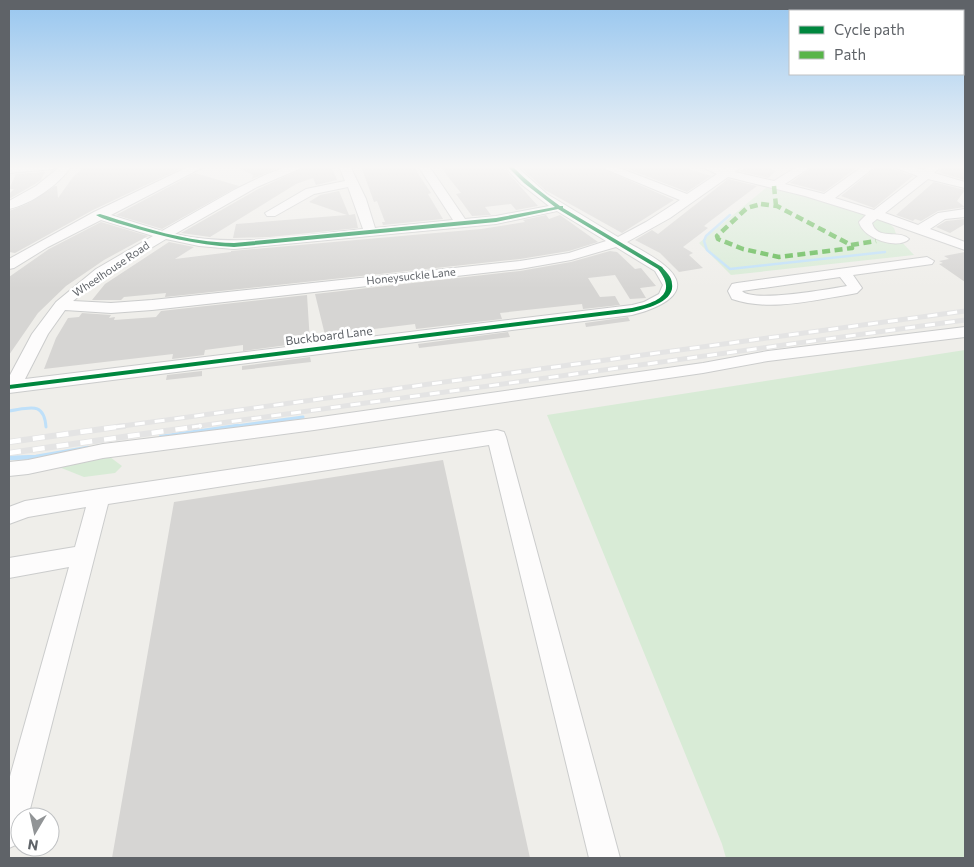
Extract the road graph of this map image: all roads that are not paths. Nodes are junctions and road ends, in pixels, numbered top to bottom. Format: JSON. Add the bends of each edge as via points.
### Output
{"nodes":[{"id":1,"x":115,"y":206,"type":"edge"},
{"id":2,"x":215,"y":206,"type":"edge"},
{"id":3,"x":283,"y":206,"type":"edge"},
{"id":4,"x":362,"y":206,"type":"edge"},
{"id":5,"x":450,"y":206,"type":"edge"},
{"id":6,"x":679,"y":206,"type":"edge"},
{"id":7,"x":850,"y":206,"type":"edge"},
{"id":8,"x":886,"y":206,"type":"edge"},
{"id":9,"x":561,"y":207,"type":"joint"},
{"id":10,"x":271,"y":213,"type":"dead end"},
{"id":11,"x":965,"y":213,"type":"edge"},
{"id":12,"x":876,"y":214,"type":"junction"},
{"id":13,"x":98,"y":215,"type":"junction"},
{"id":14,"x":897,"y":221,"type":"junction"},
{"id":15,"x":461,"y":223,"type":"junction"},
{"id":16,"x":920,"y":229,"type":"junction"},
{"id":17,"x":370,"y":232,"type":"junction"},
{"id":18,"x":163,"y":236,"type":"junction"},
{"id":19,"x":902,"y":239,"type":"junction"},
{"id":20,"x":617,"y":242,"type":"junction"},
{"id":21,"x":965,"y":246,"type":"edge"},
{"id":22,"x":9,"y":265,"type":"edge"},
{"id":23,"x":843,"y":272,"type":"junction"},
{"id":24,"x":61,"y":305,"type":"junction"},
{"id":25,"x":965,"y":332,"type":"edge"},
{"id":26,"x":10,"y":387,"type":"edge"},
{"id":27,"x":9,"y":469,"type":"edge"},
{"id":28,"x":99,"y":497,"type":"junction"},
{"id":29,"x":9,"y":516,"type":"edge"},
{"id":30,"x":84,"y":555,"type":"junction"},
{"id":31,"x":9,"y":568,"type":"edge"},
{"id":32,"x":9,"y":833,"type":"edge"},
{"id":33,"x":605,"y":858,"type":"edge"}],
"edges":[{"from":1,"to":13,"type":"street"},
{"from":2,"to":18,"type":"street","name":"Wheelhouse Road"},
{"from":3,"to":10,"type":"street"},
{"from":4,"to":17,"type":"street"},
{"from":5,"to":15,"type":"street"},
{"from":6,"to":20,"type":"street","name":"Honeysuckle Lane","via":[[654,224]]},
{"from":7,"to":12,"type":"street"},
{"from":8,"to":12,"type":"street"},
{"from":9,"to":15,"type":"street"},
{"from":9,"to":20,"type":"street"},
{"from":11,"to":16,"type":"street","via":[[942,216]]},
{"from":12,"to":14,"type":"street"},
{"from":12,"to":19,"type":"street","via":[[865,223],[870,231],[885,238]]},
{"from":13,"to":18,"type":"street"},
{"from":13,"to":22,"type":"street"},
{"from":14,"to":16,"type":"street"},
{"from":14,"to":19,"type":"street"},
{"from":15,"to":17,"type":"street"},
{"from":16,"to":21,"type":"street"},
{"from":17,"to":18,"type":"street","via":[[234,245]]},
{"from":18,"to":24,"type":"street","name":"Wheelhouse Road","via":[[89,281]]},
{"from":19,"to":23,"type":"street","via":[[927,261]]},
{"from":20,"to":24,"type":"street","name":"Honeysuckle Lane","via":[[576,254],[520,264],[152,305],[111,308]]},
{"from":20,"to":26,"type":"street","name":"Buckboard Lane","via":[[660,268],[668,278],[669,292],[652,304],[632,310]]},
{"from":23,"to":23,"type":"street","via":[[854,285],[852,290],[749,301],[737,296],[735,291],[737,287]]},
{"from":24,"to":26,"type":"street","name":"Wheelhouse Road"},
{"from":25,"to":27,"type":"street","via":[[914,341],[750,358],[703,368],[103,452]]},
{"from":28,"to":29,"type":"street","via":[[25,509]]},
{"from":28,"to":30,"type":"street"},
{"from":28,"to":33,"type":"street","via":[[497,437]]},
{"from":30,"to":31,"type":"street"},
{"from":30,"to":32,"type":"street"}]}
